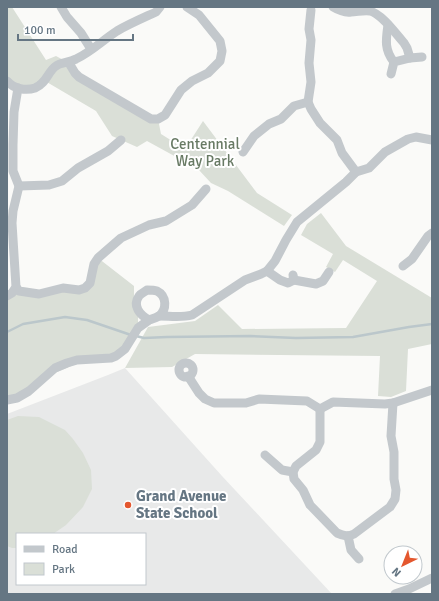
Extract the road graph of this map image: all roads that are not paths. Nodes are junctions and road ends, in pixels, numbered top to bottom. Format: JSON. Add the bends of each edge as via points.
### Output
{"nodes":[{"id":1,"x":61,"y":7,"type":"edge"},
{"id":2,"x":160,"y":7,"type":"edge"},
{"id":3,"x":187,"y":7,"type":"edge"},
{"id":4,"x":332,"y":7,"type":"edge"},
{"id":5,"x":312,"y":8,"type":"edge"},
{"id":6,"x":388,"y":25,"type":"junction"},
{"id":7,"x":91,"y":49,"type":"junction"},
{"id":8,"x":422,"y":57,"type":"dead end"},
{"id":9,"x":410,"y":58,"type":"junction"},
{"id":10,"x":394,"y":62,"type":"junction"},
{"id":11,"x":69,"y":63,"type":"junction"},
{"id":12,"x":391,"y":74,"type":"dead end"},
{"id":13,"x":7,"y":81,"type":"edge"},
{"id":14,"x":18,"y":88,"type":"junction"},
{"id":15,"x":308,"y":102,"type":"junction"},
{"id":16,"x":10,"y":138,"type":"edge"},
{"id":17,"x":121,"y":140,"type":"dead end"},
{"id":18,"x":432,"y":140,"type":"edge"},
{"id":19,"x":243,"y":152,"type":"dead end"},
{"id":20,"x":356,"y":172,"type":"junction"},
{"id":21,"x":19,"y":186,"type":"junction"},
{"id":22,"x":206,"y":189,"type":"dead end"},
{"id":23,"x":432,"y":233,"type":"edge"},
{"id":24,"x":403,"y":266,"type":"dead end"},
{"id":25,"x":267,"y":271,"type":"junction"},
{"id":26,"x":329,"y":272,"type":"dead end"},
{"id":27,"x":16,"y":287,"type":"junction"},
{"id":28,"x":7,"y":296,"type":"edge"},
{"id":29,"x":165,"y":301,"type":"junction"},
{"id":30,"x":138,"y":310,"type":"junction"},
{"id":31,"x":159,"y":316,"type":"junction"},
{"id":32,"x":177,"y":316,"type":"junction"},
{"id":33,"x":149,"y":320,"type":"junction"},
{"id":34,"x":137,"y":331,"type":"junction"},
{"id":35,"x":188,"y":376,"type":"dead end"},
{"id":36,"x":432,"y":390,"type":"edge"},
{"id":37,"x":7,"y":400,"type":"edge"},
{"id":38,"x":393,"y":403,"type":"junction"},
{"id":39,"x":320,"y":409,"type":"junction"},
{"id":40,"x":265,"y":455,"type":"dead end"},
{"id":41,"x":293,"y":472,"type":"junction"},
{"id":42,"x":348,"y":536,"type":"junction"},
{"id":43,"x":359,"y":559,"type":"dead end"},
{"id":44,"x":432,"y":578,"type":"edge"},
{"id":45,"x":406,"y":591,"type":"edge"},
{"id":46,"x":395,"y":594,"type":"edge"}],
"edges":[{"from":1,"to":7,"type":"street"},
{"from":2,"to":7,"type":"street","via":[[156,12],[118,31]]},
{"from":3,"to":11,"type":"street","via":[[199,16],[220,41],[220,61],[208,73],[181,90],[165,115],[158,119],[151,119],[79,77]]},
{"from":4,"to":6,"type":"street","via":[[350,13],[371,12],[380,16]]},
{"from":5,"to":15,"type":"street","via":[[309,28],[311,82]]},
{"from":6,"to":9,"type":"street","via":[[404,43]]},
{"from":6,"to":10,"type":"street","via":[[386,41],[389,56]]},
{"from":7,"to":11,"type":"street"},
{"from":8,"to":9,"type":"street"},
{"from":9,"to":10,"type":"street"},
{"from":10,"to":12,"type":"street"},
{"from":11,"to":14,"type":"street","via":[[54,67],[45,81],[37,87],[28,90]]},
{"from":13,"to":14,"type":"street"},
{"from":14,"to":16,"type":"street"},
{"from":15,"to":19,"type":"street","via":[[294,106],[281,119],[269,124],[254,136]]},
{"from":15,"to":20,"type":"street","via":[[320,123],[337,140],[342,153]]},
{"from":16,"to":21,"type":"street","via":[[13,171]]},
{"from":17,"to":21,"type":"street","via":[[62,181],[49,185]]},
{"from":18,"to":20,"type":"street","via":[[416,137],[408,139],[386,152],[369,168]]},
{"from":20,"to":25,"type":"street","via":[[297,222]]},
{"from":21,"to":27,"type":"street","via":[[12,223]]},
{"from":22,"to":27,"type":"street","via":[[192,204],[166,221],[121,238],[98,258],[94,264],[90,284],[85,288],[63,288],[39,294],[19,291]]},
{"from":23,"to":24,"type":"street","via":[[412,259]]},
{"from":25,"to":26,"type":"street","via":[[288,283],[293,277],[316,284],[323,281]]},
{"from":25,"to":32,"type":"street","via":[[245,280],[192,315]]},
{"from":27,"to":28,"type":"street"},
{"from":29,"to":30,"type":"street","via":[[155,290],[147,290],[139,295],[136,302]]},
{"from":29,"to":31,"type":"street","via":[[164,310]]},
{"from":29,"to":32,"type":"street"},
{"from":30,"to":33,"type":"street"},
{"from":30,"to":34,"type":"street"},
{"from":31,"to":32,"type":"street"},
{"from":31,"to":33,"type":"street"},
{"from":33,"to":34,"type":"street"},
{"from":34,"to":37,"type":"street","via":[[125,349],[116,356],[67,363],[55,368],[17,398]]},
{"from":35,"to":39,"type":"street","via":[[199,393],[214,403],[246,403],[259,399],[307,401]]},
{"from":36,"to":38,"type":"street"},
{"from":38,"to":39,"type":"street","via":[[333,402]]},
{"from":38,"to":42,"type":"street","via":[[391,436],[395,499],[390,507]]},
{"from":39,"to":41,"type":"street","via":[[320,442],[316,450],[296,466]]},
{"from":40,"to":41,"type":"street","via":[[282,470]]},
{"from":41,"to":42,"type":"street","via":[[294,479],[310,505],[337,533]]},
{"from":42,"to":43,"type":"street","via":[[351,550]]},
{"from":44,"to":45,"type":"street"},
{"from":45,"to":46,"type":"street"}]}
